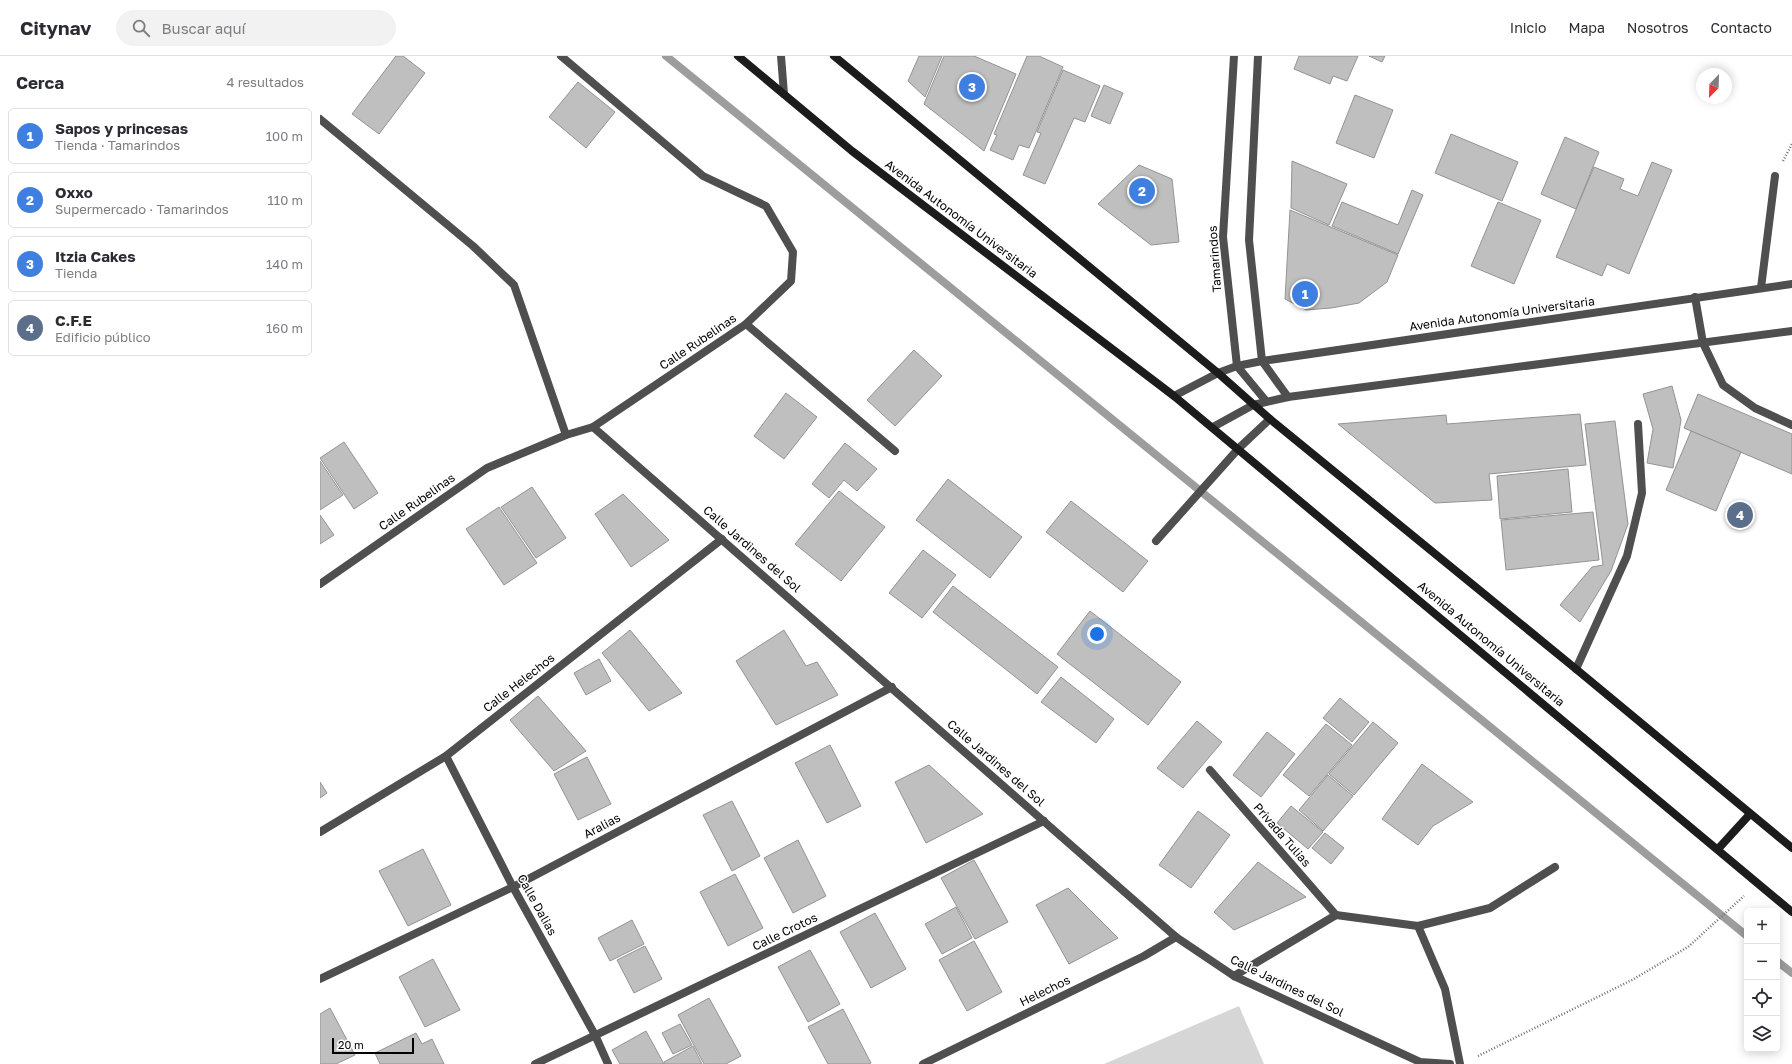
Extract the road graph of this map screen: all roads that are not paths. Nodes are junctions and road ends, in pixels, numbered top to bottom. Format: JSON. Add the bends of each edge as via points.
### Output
{"nodes":[{"id":1,"x":561,"y":56,"type":"edge"},
{"id":2,"x":738,"y":56,"type":"edge"},
{"id":3,"x":781,"y":56,"type":"edge"},
{"id":4,"x":834,"y":56,"type":"edge"},
{"id":5,"x":1234,"y":56,"type":"edge"},
{"id":6,"x":1258,"y":56,"type":"edge"},
{"id":7,"x":784,"y":94,"type":"junction"},
{"id":8,"x":320,"y":119,"type":"edge"},
{"id":9,"x":1775,"y":176,"type":"dead end"},
{"id":10,"x":1792,"y":284,"type":"edge"},
{"id":11,"x":1761,"y":288,"type":"junction"},
{"id":12,"x":1695,"y":297,"type":"junction"},
{"id":13,"x":746,"y":324,"type":"junction"},
{"id":14,"x":1792,"y":331,"type":"edge"},
{"id":15,"x":1703,"y":342,"type":"junction"},
{"id":16,"x":1262,"y":361,"type":"junction"},
{"id":17,"x":1237,"y":366,"type":"junction"},
{"id":18,"x":1218,"y":373,"type":"junction"},
{"id":19,"x":1174,"y":396,"type":"junction"},
{"id":20,"x":1288,"y":397,"type":"junction"},
{"id":21,"x":1266,"y":401,"type":"junction"},
{"id":22,"x":1253,"y":405,"type":"junction"},
{"id":23,"x":1270,"y":419,"type":"junction"},
{"id":24,"x":1638,"y":424,"type":"dead end"},
{"id":25,"x":1792,"y":425,"type":"edge"},
{"id":26,"x":593,"y":427,"type":"junction"},
{"id":27,"x":1213,"y":427,"type":"junction"},
{"id":28,"x":566,"y":435,"type":"junction"},
{"id":29,"x":1239,"y":448,"type":"junction"},
{"id":30,"x":896,"y":451,"type":"dead end"},
{"id":31,"x":722,"y":539,"type":"junction"},
{"id":32,"x":1156,"y":541,"type":"dead end"},
{"id":33,"x":320,"y":584,"type":"edge"},
{"id":34,"x":1576,"y":669,"type":"junction"},
{"id":35,"x":892,"y":687,"type":"junction"},
{"id":36,"x":446,"y":756,"type":"junction"},
{"id":37,"x":1210,"y":770,"type":"dead end"},
{"id":38,"x":1750,"y":814,"type":"junction"},
{"id":39,"x":1044,"y":821,"type":"junction"},
{"id":40,"x":320,"y":832,"type":"edge"},
{"id":41,"x":1792,"y":848,"type":"edge"},
{"id":42,"x":1718,"y":849,"type":"junction"},
{"id":43,"x":1555,"y":867,"type":"dead end"},
{"id":44,"x":513,"y":887,"type":"junction"},
{"id":45,"x":1792,"y":912,"type":"edge"},
{"id":46,"x":1336,"y":915,"type":"junction"},
{"id":47,"x":1418,"y":926,"type":"junction"},
{"id":48,"x":1176,"y":937,"type":"junction"},
{"id":49,"x":1234,"y":976,"type":"junction"},
{"id":50,"x":320,"y":979,"type":"edge"},
{"id":51,"x":595,"y":1035,"type":"junction"},
{"id":52,"x":1420,"y":1063,"type":"edge"},
{"id":53,"x":535,"y":1064,"type":"edge"},
{"id":54,"x":608,"y":1064,"type":"edge"},
{"id":55,"x":923,"y":1064,"type":"edge"},
{"id":56,"x":1450,"y":1064,"type":"edge"},
{"id":57,"x":1460,"y":1064,"type":"edge"}],
"edges":[{"from":1,"to":13,"type":"street","name":"Calle Rubelinas","via":[[702,176],[766,206],[793,252],[791,281]]},
{"from":2,"to":7,"type":"main road","name":"Avenida Autonomía Universitaria"},
{"from":3,"to":7,"type":"street"},
{"from":4,"to":18,"type":"main road"},
{"from":5,"to":17,"type":"street","name":"Tamarindos","via":[[1223,237]]},
{"from":6,"to":16,"type":"street","via":[[1249,240]]},
{"from":7,"to":19,"type":"main road","name":"Avenida Autonomía Universitaria","via":[[852,151]]},
{"from":8,"to":28,"type":"street","via":[[473,246],[514,284]]},
{"from":9,"to":11,"type":"street"},
{"from":10,"to":11,"type":"street","name":"Avenida Autonomía Universitaria"},
{"from":11,"to":12,"type":"street","name":"Avenida Autonomía Universitaria"},
{"from":12,"to":15,"type":"street"},
{"from":12,"to":16,"type":"street","name":"Avenida Autonomía Universitaria"},
{"from":13,"to":26,"type":"street","name":"Calle Rubelinas"},
{"from":13,"to":30,"type":"street"},
{"from":14,"to":15,"type":"street"},
{"from":15,"to":20,"type":"street"},
{"from":15,"to":25,"type":"street","via":[[1723,385],[1755,408]]},
{"from":16,"to":17,"type":"street","name":"Avenida Autonomía Universitaria"},
{"from":16,"to":20,"type":"street"},
{"from":17,"to":18,"type":"street","name":"Avenida Autonomía Universitaria"},
{"from":17,"to":21,"type":"street"},
{"from":18,"to":19,"type":"street","name":"Avenida Autonomía Universitaria"},
{"from":18,"to":22,"type":"main road"},
{"from":19,"to":27,"type":"main road","name":"Avenida Autonomía Universitaria"},
{"from":20,"to":21,"type":"street"},
{"from":21,"to":22,"type":"street"},
{"from":22,"to":23,"type":"main road"},
{"from":22,"to":27,"type":"street"},
{"from":23,"to":29,"type":"street"},
{"from":23,"to":34,"type":"main road"},
{"from":24,"to":34,"type":"street","via":[[1642,492],[1627,556]]},
{"from":26,"to":28,"type":"street","name":"Calle Rubelinas"},
{"from":26,"to":31,"type":"street","name":"Calle Jardines del Sol"},
{"from":27,"to":29,"type":"main road","name":"Avenida Autonomía Universitaria"},
{"from":28,"to":33,"type":"street","name":"Calle Rubelinas","via":[[487,468]]},
{"from":29,"to":32,"type":"street"},
{"from":29,"to":42,"type":"main road","name":"Avenida Autonomía Universitaria"},
{"from":31,"to":35,"type":"street","name":"Calle Jardines del Sol"},
{"from":31,"to":36,"type":"street","name":"Calle Helechos"},
{"from":34,"to":38,"type":"main road"},
{"from":35,"to":39,"type":"street","name":"Calle Jardines del Sol"},
{"from":35,"to":44,"type":"street","name":"Aralias"},
{"from":36,"to":40,"type":"street","name":"Calle Helechos"},
{"from":36,"to":44,"type":"street","name":"Calle Dalias"},
{"from":37,"to":46,"type":"street","name":"Privada Tulias"},
{"from":38,"to":41,"type":"main road"},
{"from":38,"to":42,"type":"main road"},
{"from":39,"to":48,"type":"street","name":"Calle Jardines del Sol"},
{"from":39,"to":51,"type":"street","name":"Calle Crotos"},
{"from":42,"to":45,"type":"main road","name":"Avenida Autonomía Universitaria"},
{"from":43,"to":47,"type":"street","via":[[1490,908]]},
{"from":44,"to":50,"type":"street","name":"Aralias"},
{"from":44,"to":51,"type":"street","name":"Calle Dalias"},
{"from":46,"to":47,"type":"street"},
{"from":46,"to":49,"type":"street"},
{"from":47,"to":57,"type":"street","via":[[1445,989]]},
{"from":48,"to":49,"type":"street","name":"Calle Jardines del Sol"},
{"from":48,"to":55,"type":"street","name":"Helechos","via":[[1144,956]]},
{"from":49,"to":52,"type":"street","name":"Calle Jardines del Sol"},
{"from":51,"to":53,"type":"street","name":"Calle Crotos"},
{"from":51,"to":54,"type":"street","name":"Calle Dalias"},
{"from":52,"to":56,"type":"street"}]}
